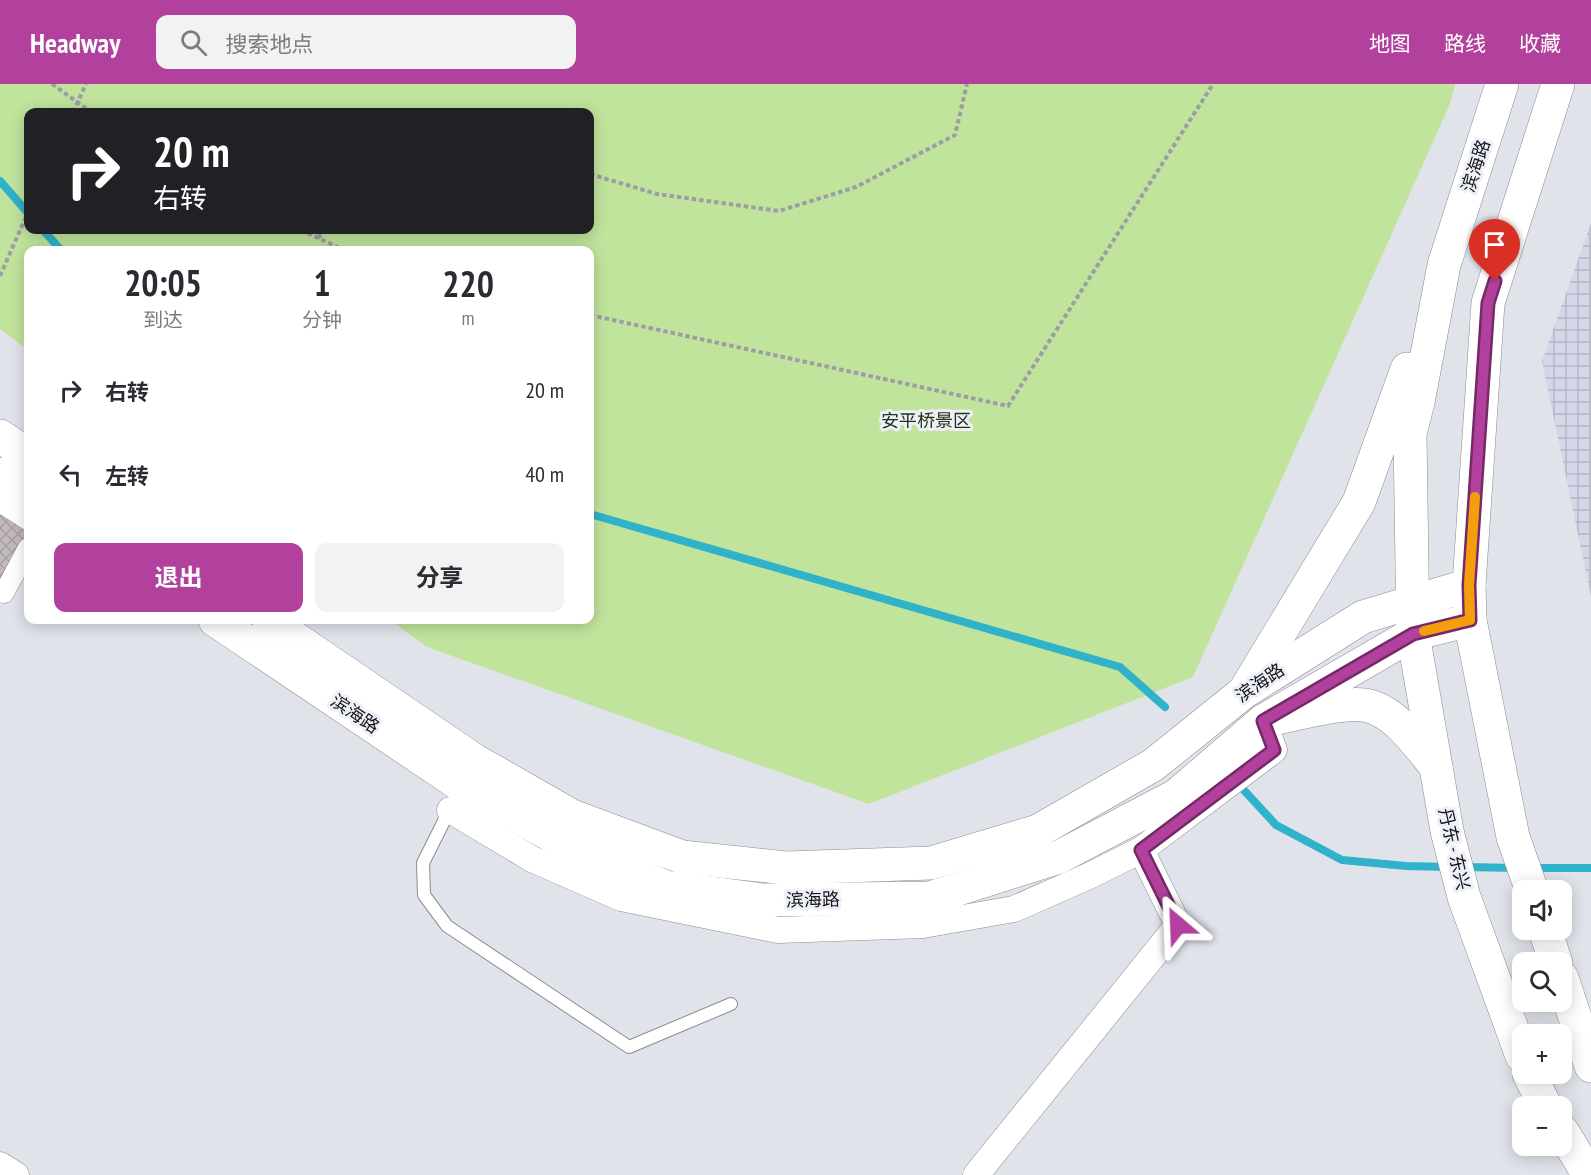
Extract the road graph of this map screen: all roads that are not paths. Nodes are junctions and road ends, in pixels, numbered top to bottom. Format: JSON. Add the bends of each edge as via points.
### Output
{"nodes":[{"id":1,"x":1502,"y":84,"type":"edge"},
{"id":2,"x":1558,"y":84,"type":"edge"},
{"id":3,"x":1444,"y":265,"type":"junction"},
{"id":4,"x":0,"y":436,"type":"edge"},
{"id":5,"x":24,"y":453,"type":"edge"},
{"id":6,"x":0,"y":474,"type":"edge"},
{"id":7,"x":24,"y":490,"type":"edge"},
{"id":8,"x":0,"y":502,"type":"edge"},
{"id":9,"x":24,"y":517,"type":"edge"},
{"id":10,"x":24,"y":556,"type":"edge"},
{"id":11,"x":1469,"y":585,"type":"junction"},
{"id":12,"x":0,"y":591,"type":"edge"},
{"id":13,"x":1412,"y":619,"type":"junction"},
{"id":14,"x":1470,"y":620,"type":"junction"},
{"id":15,"x":222,"y":624,"type":"edge"},
{"id":16,"x":273,"y":624,"type":"edge"},
{"id":17,"x":1244,"y":692,"type":"junction"},
{"id":18,"x":1263,"y":721,"type":"junction"},
{"id":19,"x":1437,"y":768,"type":"junction"},
{"id":20,"x":464,"y":780,"type":"junction"},
{"id":21,"x":1141,"y":850,"type":"junction"},
{"id":22,"x":1528,"y":880,"type":"edge"},
{"id":23,"x":731,"y":1004,"type":"dead end"},
{"id":24,"x":1572,"y":1008,"type":"edge"},
{"id":25,"x":1512,"y":1029,"type":"edge"},
{"id":26,"x":1591,"y":1066,"type":"edge"},
{"id":27,"x":1572,"y":1147,"type":"edge"},
{"id":28,"x":0,"y":1165,"type":"edge"},
{"id":29,"x":16,"y":1175,"type":"edge"},
{"id":30,"x":976,"y":1175,"type":"edge"},
{"id":31,"x":1589,"y":1175,"type":"edge"}],
"edges":[{"from":1,"to":3,"type":"main road","name":"滨海路"},
{"from":2,"to":11,"type":"main road","via":[[1488,303]]},
{"from":3,"to":13,"type":"main road","name":"滨海路","via":[[1410,434]]},
{"from":3,"to":17,"type":"main road","via":[[1359,502]]},
{"from":4,"to":5,"type":"main road"},
{"from":6,"to":7,"type":"main road"},
{"from":8,"to":9,"type":"street"},
{"from":10,"to":12,"type":"street","via":[[4,593]]},
{"from":11,"to":13,"type":"main road","name":"滨海路"},
{"from":11,"to":14,"type":"main road"},
{"from":13,"to":14,"type":"main road","name":"滨海路"},
{"from":13,"to":17,"type":"main road","name":"滨海路","via":[[1363,617]]},
{"from":13,"to":18,"type":"main road","name":"滨海路"},
{"from":13,"to":19,"type":"main road","name":"丹东 - 东兴"},
{"from":14,"to":22,"type":"main road","via":[[1513,837]]},
{"from":15,"to":20,"type":"main road","name":"滨海路"},
{"from":16,"to":20,"type":"main road","name":"滨海路"},
{"from":17,"to":20,"type":"main road","name":"滨海路","via":[[1153,765],[1038,831],[932,863],[786,868],[682,856]]},
{"from":18,"to":19,"type":"main road","via":[[1364,705],[1385,714],[1408,733]]},
{"from":18,"to":20,"type":"main road","name":"滨海路","via":[[1177,795],[1059,857],[930,898],[764,900],[666,887],[560,840]]},
{"from":18,"to":21,"type":"street","via":[[1274,750]]},
{"from":19,"to":25,"type":"main road","name":"丹东 - 东兴","via":[[1447,831],[1464,897]]},
{"from":20,"to":21,"type":"street","via":[[532,859],[621,898],[778,930],[923,925],[1014,909]]},
{"from":20,"to":23,"type":"lane","via":[[423,863],[424,895],[447,926],[629,1047]]},
{"from":21,"to":30,"type":"street","via":[[1178,925]]},
{"from":24,"to":26,"type":"main road"},
{"from":27,"to":31,"type":"main road"},
{"from":28,"to":29,"type":"street"}]}
